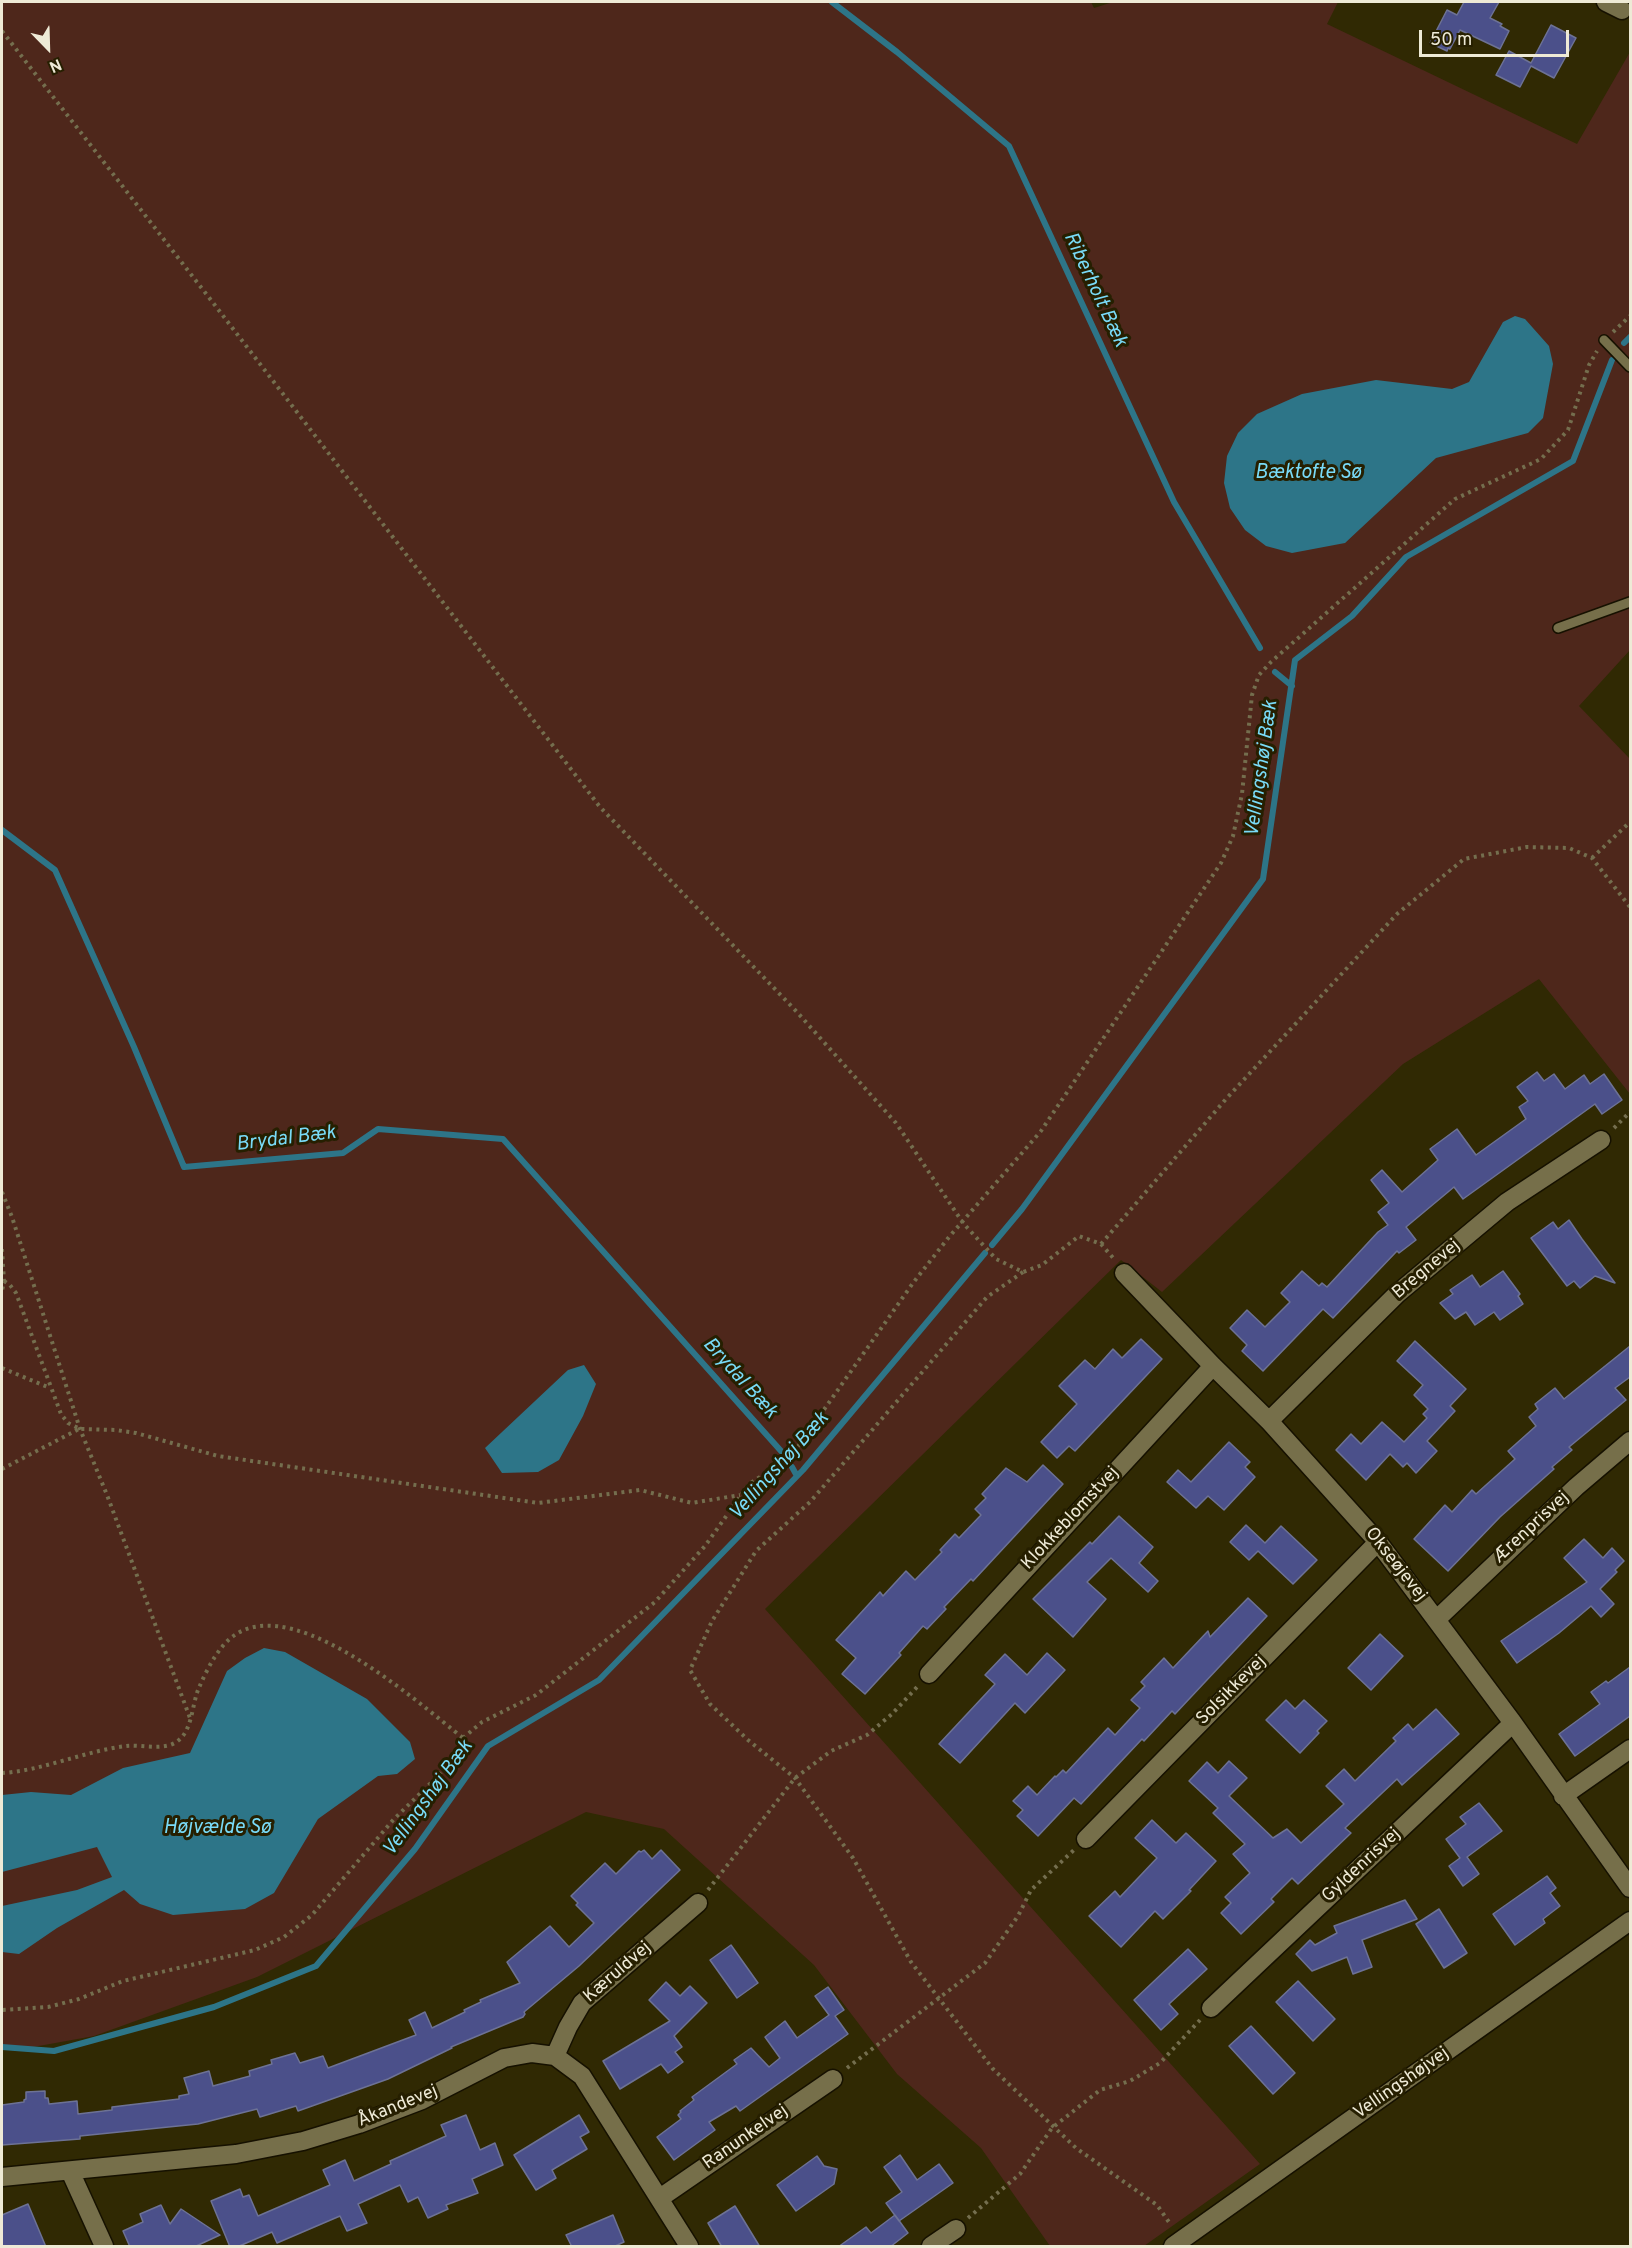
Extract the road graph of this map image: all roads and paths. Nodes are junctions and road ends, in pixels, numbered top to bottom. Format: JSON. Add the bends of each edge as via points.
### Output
{"nodes":[{"id":1,"x":1605,"y":2,"type":"edge"},
{"id":2,"x":1622,"y":9,"type":"dead end"},
{"id":3,"x":2,"y":31,"type":"edge"},
{"id":4,"x":1630,"y":316,"type":"edge"},
{"id":5,"x":1604,"y":340,"type":"junction"},
{"id":6,"x":1630,"y":367,"type":"edge"},
{"id":7,"x":1630,"y":602,"type":"edge"},
{"id":8,"x":1558,"y":628,"type":"dead end"},
{"id":9,"x":1630,"y":822,"type":"edge"},
{"id":10,"x":1592,"y":858,"type":"junction"},
{"id":11,"x":1630,"y":907,"type":"edge"},
{"id":12,"x":1601,"y":1140,"type":"dead end"},
{"id":13,"x":2,"y":1192,"type":"edge"},
{"id":14,"x":963,"y":1223,"type":"junction"},
{"id":15,"x":2,"y":1249,"type":"edge"},
{"id":16,"x":1023,"y":1272,"type":"junction"},
{"id":17,"x":1124,"y":1273,"type":"dead end"},
{"id":18,"x":4,"y":1281,"type":"junction"},
{"id":19,"x":2,"y":1291,"type":"edge"},
{"id":20,"x":1212,"y":1366,"type":"junction"},
{"id":21,"x":2,"y":1368,"type":"edge"},
{"id":22,"x":51,"y":1389,"type":"junction"},
{"id":23,"x":1269,"y":1421,"type":"junction"},
{"id":24,"x":80,"y":1428,"type":"junction"},
{"id":25,"x":1630,"y":1441,"type":"edge"},
{"id":26,"x":2,"y":1469,"type":"edge"},
{"id":27,"x":741,"y":1495,"type":"junction"},
{"id":28,"x":1378,"y":1542,"type":"junction"},
{"id":29,"x":1437,"y":1618,"type":"junction"},
{"id":30,"x":929,"y":1674,"type":"joint"},
{"id":31,"x":190,"y":1718,"type":"junction"},
{"id":32,"x":1513,"y":1723,"type":"junction"},
{"id":33,"x":463,"y":1738,"type":"junction"},
{"id":34,"x":1630,"y":1749,"type":"edge"},
{"id":35,"x":2,"y":1773,"type":"edge"},
{"id":36,"x":795,"y":1778,"type":"junction"},
{"id":37,"x":1563,"y":1796,"type":"junction"},
{"id":38,"x":1086,"y":1839,"type":"joint"},
{"id":39,"x":1630,"y":1888,"type":"edge"},
{"id":40,"x":698,"y":1903,"type":"joint"},
{"id":41,"x":1630,"y":1921,"type":"edge"},
{"id":42,"x":939,"y":2000,"type":"junction"},
{"id":43,"x":1211,"y":2008,"type":"joint"},
{"id":44,"x":2,"y":2010,"type":"edge"},
{"id":45,"x":555,"y":2056,"type":"junction"},
{"id":46,"x":833,"y":2079,"type":"joint"},
{"id":47,"x":1052,"y":2128,"type":"junction"},
{"id":48,"x":70,"y":2171,"type":"junction"},
{"id":49,"x":2,"y":2177,"type":"edge"},
{"id":50,"x":660,"y":2198,"type":"junction"},
{"id":51,"x":956,"y":2229,"type":"joint"},
{"id":52,"x":1178,"y":2243,"type":"edge"},
{"id":53,"x":682,"y":2244,"type":"edge"},
{"id":54,"x":104,"y":2247,"type":"edge"},
{"id":55,"x":931,"y":2247,"type":"edge"}],
"edges":[{"from":1,"to":2,"type":"street"},
{"from":3,"to":14,"type":"path","via":[[600,807],[797,1012],[896,1123]]},
{"from":4,"to":5,"type":"path"},
{"from":5,"to":6,"type":"lane"},
{"from":5,"to":14,"type":"path","via":[[1589,365],[1568,430],[1541,459],[1455,499],[1259,675],[1252,694],[1242,794],[1233,836],[1221,863],[1041,1131]]},
{"from":7,"to":8,"type":"lane"},
{"from":9,"to":10,"type":"path"},
{"from":10,"to":11,"type":"path"},
{"from":10,"to":16,"type":"path","via":[[1569,848],[1527,847],[1464,859],[1397,914],[1226,1099],[1101,1244],[1079,1236],[1042,1265]]},
{"from":12,"to":23,"type":"street","name":"Bregnevej","via":[[1508,1202],[1397,1294]]},
{"from":13,"to":24,"type":"path"},
{"from":14,"to":16,"type":"path","via":[[996,1259]]},
{"from":14,"to":27,"type":"path","via":[[913,1283],[790,1458],[749,1484]]},
{"from":15,"to":18,"type":"path"},
{"from":16,"to":36,"type":"path","via":[[987,1297],[810,1502],[756,1551],[712,1620],[690,1670],[710,1704]]},
{"from":17,"to":20,"type":"street","name":"Okseøjevej"},
{"from":18,"to":19,"type":"path"},
{"from":18,"to":22,"type":"path","via":[[16,1293]]},
{"from":20,"to":23,"type":"street","name":"Okseøjevej"},
{"from":20,"to":30,"type":"street","name":"Klokkeblomstvej"},
{"from":21,"to":22,"type":"path"},
{"from":22,"to":24,"type":"path","via":[[61,1414],[68,1423]]},
{"from":23,"to":28,"type":"street","name":"Okseøjevej"},
{"from":24,"to":26,"type":"path"},
{"from":24,"to":27,"type":"path","via":[[136,1433],[218,1456],[538,1503],[640,1490],[692,1503]]},
{"from":24,"to":31,"type":"path"},
{"from":25,"to":29,"type":"street","name":"Ærenprisvej"},
{"from":27,"to":33,"type":"path","via":[[705,1546],[655,1602],[537,1695],[482,1722]]},
{"from":28,"to":29,"type":"street","name":"Okseøjevej"},
{"from":28,"to":38,"type":"street","name":"Solsikkevej"},
{"from":29,"to":32,"type":"street","name":"Okseøjevej"},
{"from":30,"to":36,"type":"path","via":[[867,1735],[831,1751]]},
{"from":31,"to":33,"type":"path","via":[[198,1691],[223,1645],[242,1630],[264,1625],[292,1628],[326,1640],[369,1664]]},
{"from":31,"to":35,"type":"path","via":[[186,1733],[177,1742],[164,1746],[128,1746]]},
{"from":32,"to":37,"type":"street","name":"Okseøjevej"},
{"from":32,"to":43,"type":"street","name":"Gyldenrisvej"},
{"from":33,"to":44,"type":"path","via":[[459,1750],[438,1776],[394,1819],[312,1915],[284,1937],[255,1950],[123,1981],[80,1999],[48,2007]]},
{"from":34,"to":37,"type":"street"},
{"from":36,"to":40,"type":"path"},
{"from":36,"to":42,"type":"path","via":[[853,1857],[911,1962]]},
{"from":37,"to":39,"type":"street","name":"Okseøjevej"},
{"from":38,"to":42,"type":"path","via":[[1031,1890],[985,1963]]},
{"from":40,"to":45,"type":"street","name":"Kæruldvej","via":[[582,2003]]},
{"from":41,"to":52,"type":"street","name":"Vellingshøjvej"},
{"from":42,"to":46,"type":"path"},
{"from":42,"to":47,"type":"path","via":[[993,2069]]},
{"from":43,"to":47,"type":"path","via":[[1160,2063],[1130,2081],[1100,2090]]},
{"from":45,"to":48,"type":"street","name":"Åkandevej","via":[[532,2053],[504,2058],[422,2100],[303,2141],[236,2154]]},
{"from":45,"to":50,"type":"street","via":[[582,2076]]},
{"from":46,"to":50,"type":"street","name":"Ranunkelvej"},
{"from":47,"to":51,"type":"path","via":[[1020,2174]]},
{"from":47,"to":52,"type":"path","via":[[1157,2205]]},
{"from":48,"to":49,"type":"street","name":"Åkandevej"},
{"from":48,"to":54,"type":"street"},
{"from":50,"to":53,"type":"street"},
{"from":51,"to":55,"type":"street"}]}
